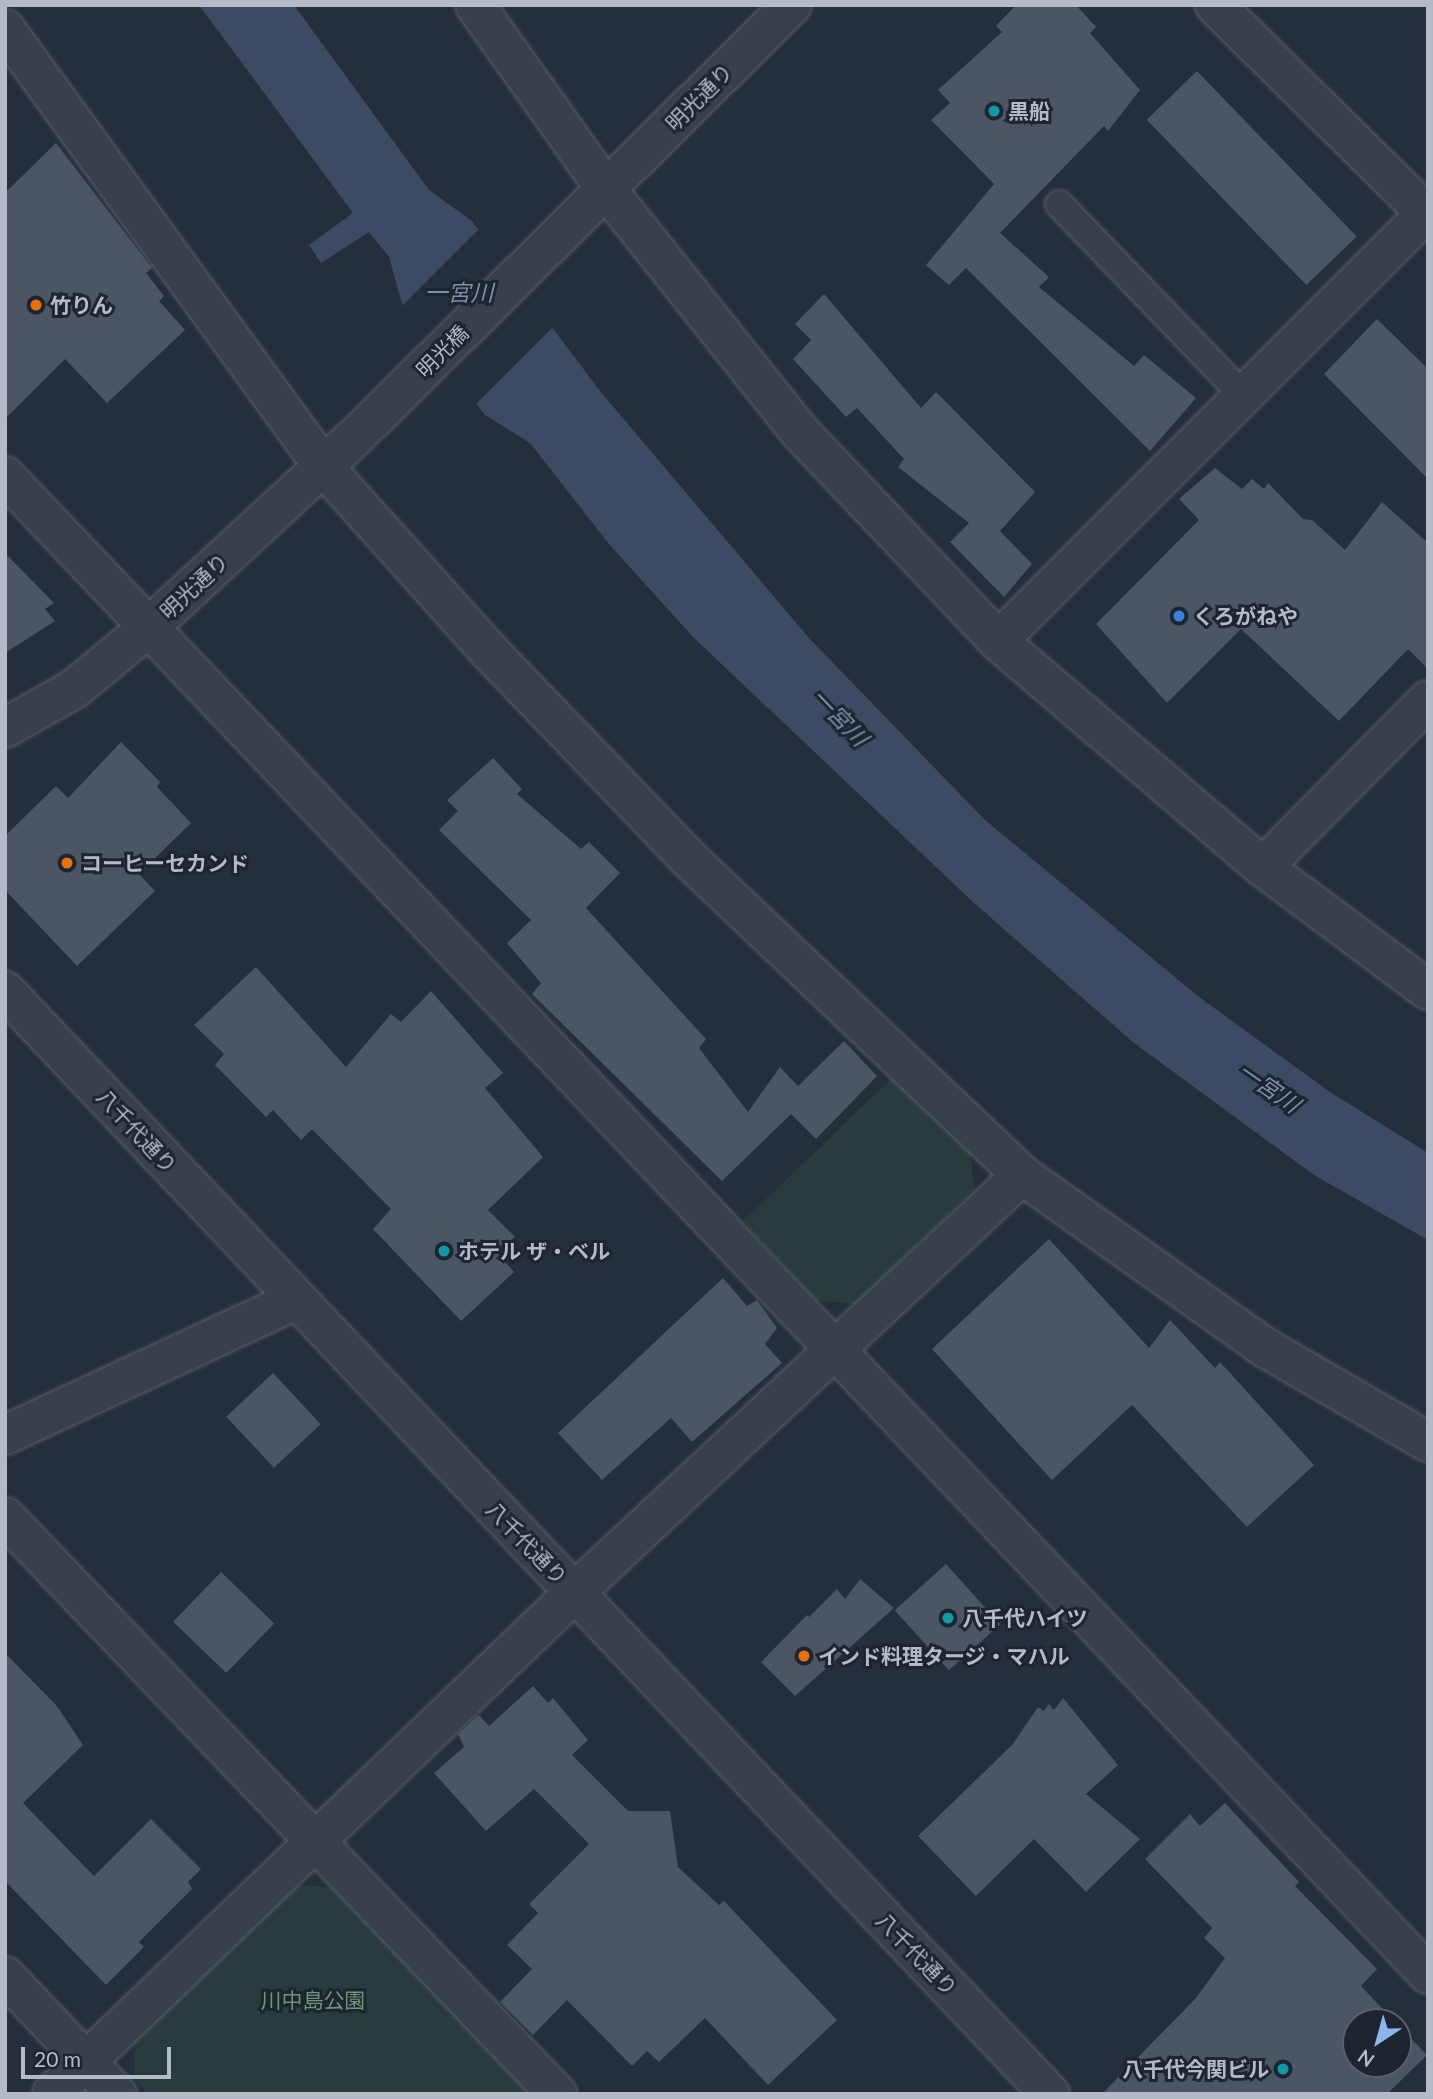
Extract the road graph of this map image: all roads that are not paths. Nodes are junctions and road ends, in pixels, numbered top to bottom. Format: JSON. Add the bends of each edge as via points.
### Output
{"nodes":[{"id":1,"x":475,"y":5,"type":"edge"},
{"id":2,"x":792,"y":5,"type":"edge"},
{"id":3,"x":1215,"y":5,"type":"edge"},
{"id":4,"x":5,"y":29,"type":"edge"},
{"id":5,"x":606,"y":189,"type":"junction"},
{"id":6,"x":1059,"y":204,"type":"dead end"},
{"id":7,"x":1427,"y":213,"type":"edge"},
{"id":8,"x":1243,"y":396,"type":"junction"},
{"id":9,"x":368,"y":424,"type":"joint"},
{"id":10,"x":323,"y":466,"type":"junction"},
{"id":11,"x":5,"y":476,"type":"edge"},
{"id":12,"x":148,"y":628,"type":"junction"},
{"id":13,"x":998,"y":641,"type":"junction"},
{"id":14,"x":1428,"y":700,"type":"edge"},
{"id":15,"x":5,"y":728,"type":"edge"},
{"id":16,"x":1263,"y":867,"type":"junction"},
{"id":17,"x":1428,"y":990,"type":"edge"},
{"id":18,"x":5,"y":991,"type":"edge"},
{"id":19,"x":1022,"y":1175,"type":"junction"},
{"id":20,"x":296,"y":1300,"type":"junction"},
{"id":21,"x":836,"y":1350,"type":"junction"},
{"id":22,"x":5,"y":1435,"type":"edge"},
{"id":23,"x":1428,"y":1442,"type":"edge"},
{"id":24,"x":5,"y":1517,"type":"edge"},
{"id":25,"x":574,"y":1593,"type":"junction"},
{"id":26,"x":317,"y":1839,"type":"junction"},
{"id":27,"x":1428,"y":1974,"type":"edge"},
{"id":28,"x":5,"y":1976,"type":"edge"},
{"id":29,"x":86,"y":2062,"type":"junction"},
{"id":30,"x":52,"y":2094,"type":"edge"},
{"id":31,"x":117,"y":2094,"type":"edge"},
{"id":32,"x":557,"y":2094,"type":"edge"},
{"id":33,"x":1050,"y":2094,"type":"edge"}],
"edges":[{"from":1,"to":5,"type":"street"},
{"from":2,"to":5,"type":"street","name":"明光通り"},
{"from":3,"to":7,"type":"street"},
{"from":4,"to":10,"type":"street"},
{"from":5,"to":9,"type":"street","name":"明光橋"},
{"from":5,"to":13,"type":"street","via":[[800,432]]},
{"from":6,"to":8,"type":"lane"},
{"from":7,"to":8,"type":"street"},
{"from":8,"to":13,"type":"street"},
{"from":9,"to":10,"type":"street","name":"明光通り"},
{"from":10,"to":12,"type":"street","name":"明光通り"},
{"from":10,"to":19,"type":"street","via":[[488,650],[687,857]]},
{"from":11,"to":12,"type":"street"},
{"from":12,"to":15,"type":"street","name":"明光通り","via":[[74,690]]},
{"from":12,"to":21,"type":"street"},
{"from":13,"to":16,"type":"street"},
{"from":14,"to":16,"type":"street"},
{"from":16,"to":17,"type":"street"},
{"from":18,"to":20,"type":"street","name":"八千代通り"},
{"from":19,"to":21,"type":"street"},
{"from":19,"to":23,"type":"street","via":[[1264,1347]]},
{"from":20,"to":22,"type":"street"},
{"from":20,"to":25,"type":"street","name":"八千代通り"},
{"from":21,"to":25,"type":"street"},
{"from":21,"to":27,"type":"street"},
{"from":24,"to":26,"type":"street"},
{"from":25,"to":26,"type":"street"},
{"from":25,"to":33,"type":"street","name":"八千代通り"},
{"from":26,"to":29,"type":"street"},
{"from":26,"to":32,"type":"street"},
{"from":28,"to":29,"type":"street"},
{"from":29,"to":30,"type":"street"},
{"from":29,"to":31,"type":"street"}]}
